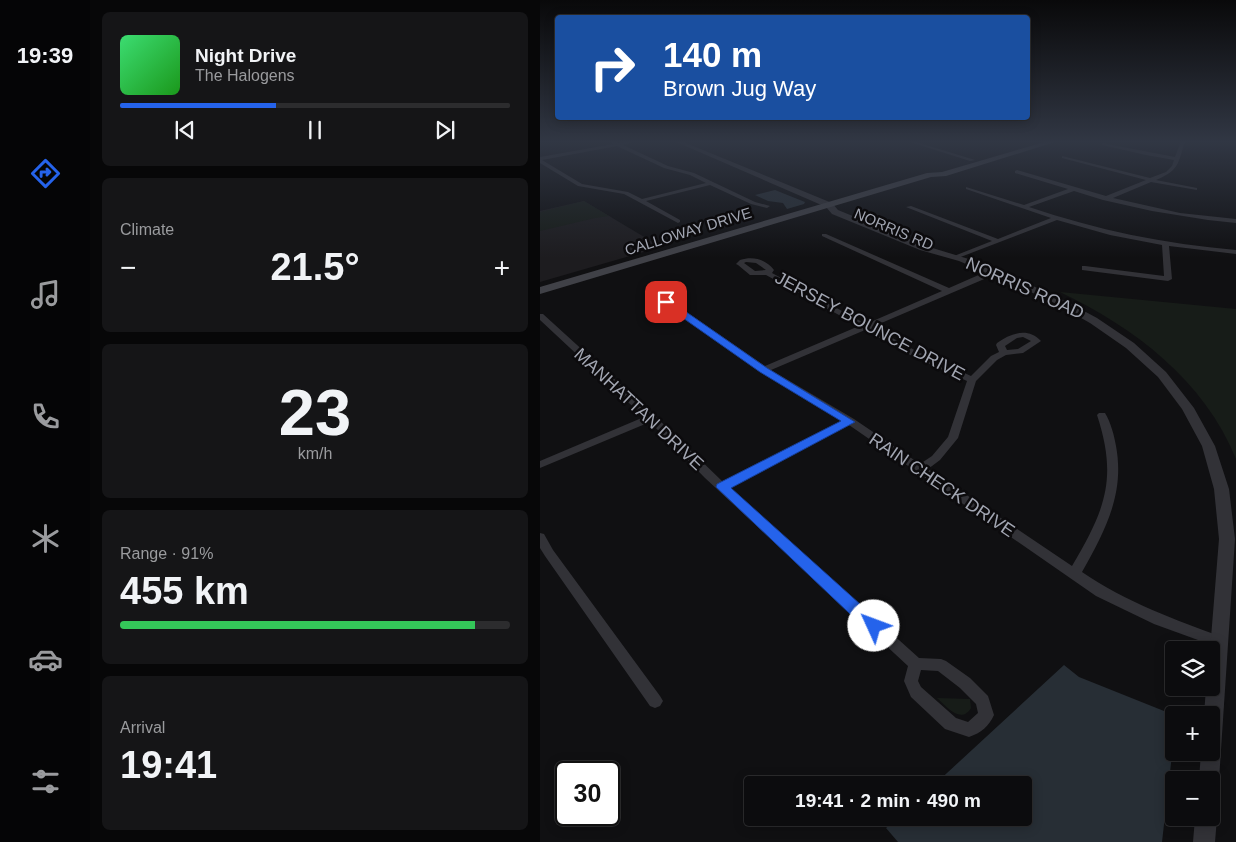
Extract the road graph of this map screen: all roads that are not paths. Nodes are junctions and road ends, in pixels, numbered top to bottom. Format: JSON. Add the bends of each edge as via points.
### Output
{"nodes":[{"id":1,"x":574,"y":180,"type":"edge"},
{"id":2,"x":705,"y":180,"type":"edge"},
{"id":3,"x":770,"y":180,"type":"edge"},
{"id":4,"x":912,"y":180,"type":"edge"},
{"id":5,"x":1044,"y":180,"type":"edge"},
{"id":6,"x":1152,"y":180,"type":"edge"},
{"id":7,"x":1153,"y":180,"type":"edge"},
{"id":8,"x":711,"y":183,"type":"junction"},
{"id":9,"x":968,"y":188,"type":"dead end"},
{"id":10,"x":1073,"y":189,"type":"junction"},
{"id":11,"x":1196,"y":189,"type":"dead end"},
{"id":12,"x":1105,"y":199,"type":"junction"},
{"id":13,"x":641,"y":200,"type":"junction"},
{"id":14,"x":829,"y":205,"type":"junction"},
{"id":15,"x":767,"y":206,"type":"dead end"},
{"id":16,"x":909,"y":207,"type":"dead end"},
{"id":17,"x":1024,"y":207,"type":"junction"},
{"id":18,"x":1057,"y":218,"type":"junction"},
{"id":19,"x":678,"y":221,"type":"dead end"},
{"id":20,"x":1236,"y":221,"type":"edge"},
{"id":21,"x":824,"y":235,"type":"dead end"},
{"id":22,"x":998,"y":241,"type":"junction"},
{"id":23,"x":1165,"y":244,"type":"junction"},
{"id":24,"x":1236,"y":252,"type":"edge"},
{"id":25,"x":956,"y":257,"type":"junction"},
{"id":26,"x":1085,"y":268,"type":"dead end"},
{"id":27,"x":993,"y":272,"type":"junction"},
{"id":28,"x":768,"y":273,"type":"dead end"},
{"id":29,"x":540,"y":291,"type":"edge"},
{"id":30,"x":650,"y":291,"type":"dead end"},
{"id":31,"x":948,"y":291,"type":"junction"},
{"id":32,"x":540,"y":316,"type":"edge"},
{"id":33,"x":865,"y":327,"type":"junction"},
{"id":34,"x":1004,"y":353,"type":"dead end"},
{"id":35,"x":764,"y":370,"type":"junction"},
{"id":36,"x":972,"y":380,"type":"junction"},
{"id":37,"x":1102,"y":415,"type":"dead end"},
{"id":38,"x":652,"y":418,"type":"junction"},
{"id":39,"x":850,"y":422,"type":"junction"},
{"id":40,"x":540,"y":465,"type":"edge"},
{"id":41,"x":920,"y":469,"type":"junction"},
{"id":42,"x":722,"y":487,"type":"junction"},
{"id":43,"x":540,"y":537,"type":"edge"},
{"id":44,"x":1074,"y":574,"type":"junction"},
{"id":45,"x":1230,"y":578,"type":"edge"},
{"id":46,"x":1217,"y":641,"type":"edge"},
{"id":47,"x":1220,"y":642,"type":"edge"},
{"id":48,"x":916,"y":664,"type":"junction"},
{"id":49,"x":655,"y":701,"type":"dead end"},
{"id":50,"x":1205,"y":826,"type":"edge"},
{"id":51,"x":1204,"y":842,"type":"edge"}],
"edges":[{"from":1,"to":13,"type":"street","via":[[585,187],[626,193]]},
{"from":2,"to":8,"type":"street"},
{"from":3,"to":14,"type":"street","name":"NORRIS ROAD"},
{"from":4,"to":14,"type":"main road","name":"CALLOWAY DRIVE"},
{"from":5,"to":10,"type":"street"},
{"from":6,"to":12,"type":"street"},
{"from":7,"to":11,"type":"street"},
{"from":8,"to":13,"type":"street"},
{"from":8,"to":15,"type":"street","via":[[753,203]]},
{"from":9,"to":17,"type":"street"},
{"from":10,"to":12,"type":"street"},
{"from":10,"to":17,"type":"street"},
{"from":12,"to":20,"type":"street","via":[[1158,211]]},
{"from":13,"to":19,"type":"street"},
{"from":14,"to":25,"type":"street","name":"NORRIS ROAD","via":[[835,212]]},
{"from":14,"to":29,"type":"main road","name":"CALLOWAY DRIVE"},
{"from":16,"to":22,"type":"street"},
{"from":17,"to":18,"type":"street"},
{"from":18,"to":22,"type":"street"},
{"from":18,"to":23,"type":"street"},
{"from":21,"to":31,"type":"street"},
{"from":22,"to":25,"type":"street"},
{"from":23,"to":24,"type":"street"},
{"from":23,"to":26,"type":"street","via":[[1168,279]]},
{"from":25,"to":27,"type":"street","name":"NORRIS ROAD"},
{"from":27,"to":31,"type":"street"},
{"from":27,"to":45,"type":"street","name":"NORRIS ROAD","via":[[1049,295],[1102,325],[1145,358],[1183,400],[1204,436],[1220,477],[1226,512]]},
{"from":28,"to":33,"type":"street","name":"JERSEY BOUNCE DRIVE"},
{"from":30,"to":35,"type":"street","name":"RAIN CHECK DRIVE"},
{"from":31,"to":33,"type":"street"},
{"from":32,"to":38,"type":"street","name":"MANHATTAN DRIVE"},
{"from":33,"to":35,"type":"street"},
{"from":33,"to":36,"type":"street","name":"JERSEY BOUNCE DRIVE"},
{"from":34,"to":36,"type":"street","via":[[994,358]]},
{"from":35,"to":39,"type":"street","name":"RAIN CHECK DRIVE"},
{"from":36,"to":41,"type":"street","via":[[953,438],[936,458]]},
{"from":37,"to":44,"type":"street","via":[[1113,448],[1112,491],[1104,519]]},
{"from":38,"to":40,"type":"street"},
{"from":38,"to":42,"type":"street","name":"MANHATTAN DRIVE"},
{"from":39,"to":41,"type":"street","name":"RAIN CHECK DRIVE"},
{"from":39,"to":42,"type":"street"},
{"from":41,"to":44,"type":"street","name":"RAIN CHECK DRIVE"},
{"from":42,"to":48,"type":"street","name":"MANHATTAN DRIVE"},
{"from":43,"to":49,"type":"street"},
{"from":44,"to":46,"type":"street","name":"RAIN CHECK DRIVE","via":[[1134,610]]},
{"from":45,"to":47,"type":"street","name":"NORRIS ROAD"},
{"from":48,"to":48,"type":"street","via":[[911,681],[916,692],[951,724],[969,730],[979,724],[986,715],[983,701],[965,683],[941,665]]},
{"from":50,"to":51,"type":"street"}]}
